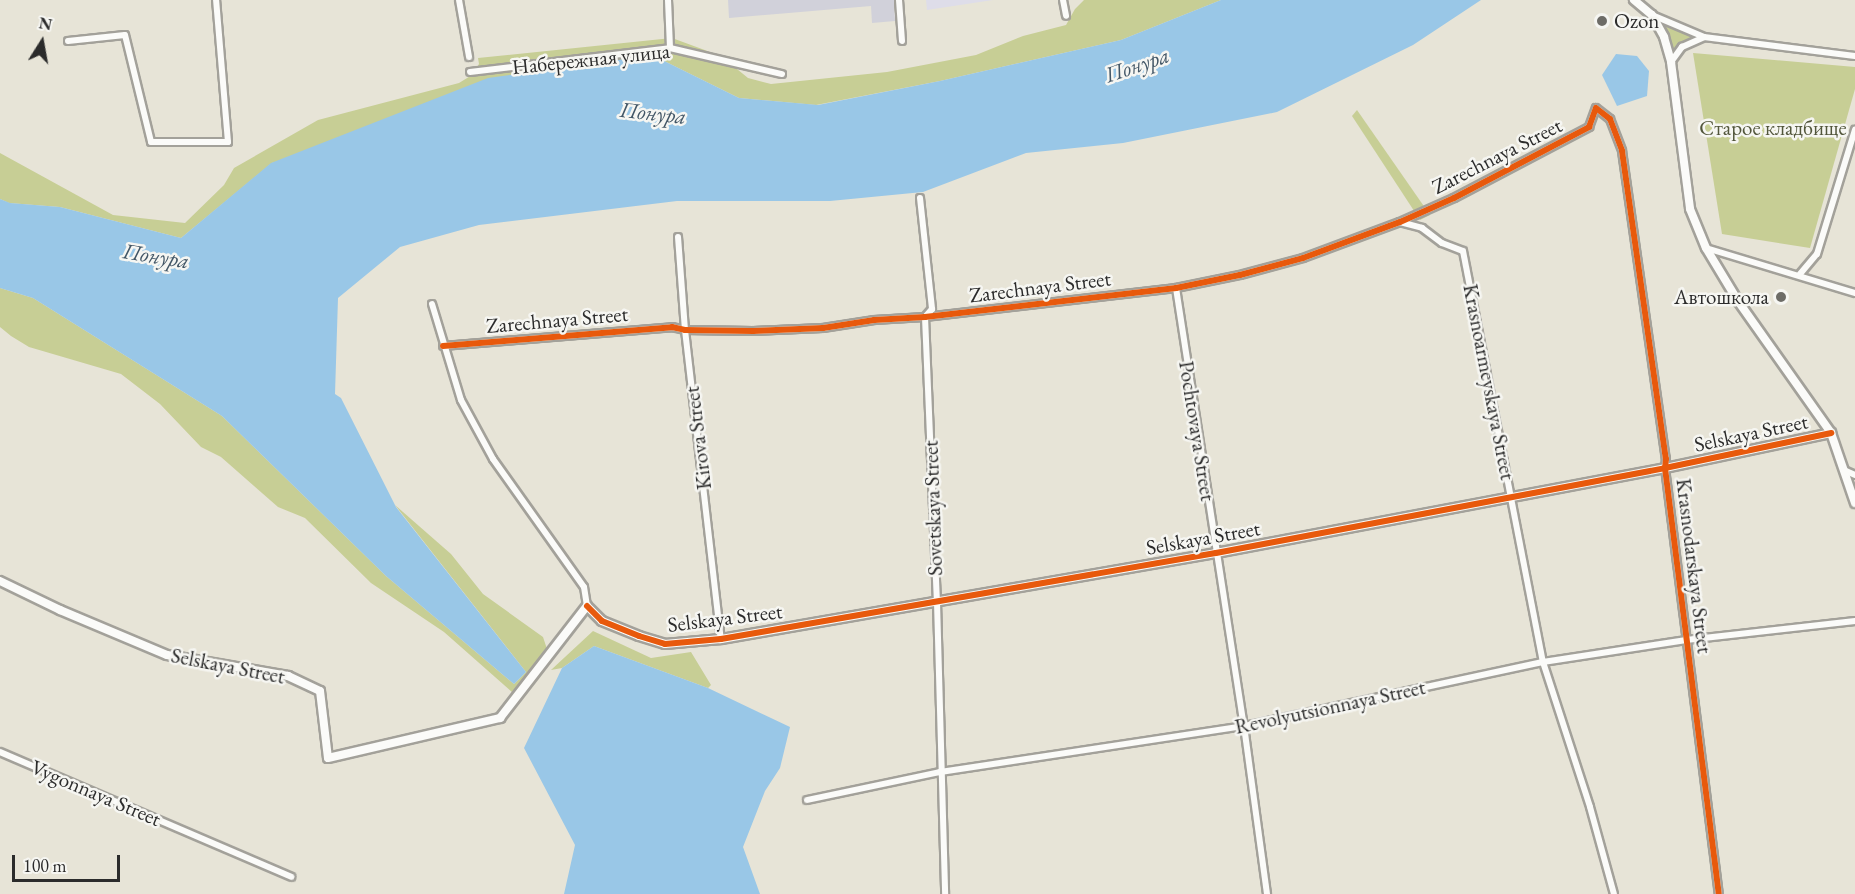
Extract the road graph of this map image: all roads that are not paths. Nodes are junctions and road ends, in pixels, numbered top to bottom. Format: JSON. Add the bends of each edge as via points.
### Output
{"nodes":[{"id":1,"x":216,"y":0,"type":"edge"},
{"id":2,"x":459,"y":0,"type":"edge"},
{"id":3,"x":668,"y":0,"type":"edge"},
{"id":4,"x":899,"y":0,"type":"edge"},
{"id":5,"x":1063,"y":0,"type":"edge"},
{"id":6,"x":1634,"y":0,"type":"edge"},
{"id":7,"x":1652,"y":15,"type":"junction"},
{"id":8,"x":1066,"y":16,"type":"dead end"},
{"id":9,"x":1704,"y":37,"type":"junction"},
{"id":10,"x":68,"y":41,"type":"dead end"},
{"id":11,"x":902,"y":41,"type":"dead end"},
{"id":12,"x":670,"y":48,"type":"junction"},
{"id":13,"x":1855,"y":56,"type":"edge"},
{"id":14,"x":469,"y":57,"type":"dead end"},
{"id":15,"x":1671,"y":62,"type":"junction"},
{"id":16,"x":470,"y":72,"type":"dead end"},
{"id":17,"x":782,"y":74,"type":"dead end"},
{"id":18,"x":1596,"y":108,"type":"joint"},
{"id":19,"x":1855,"y":130,"type":"edge"},
{"id":20,"x":920,"y":198,"type":"dead end"},
{"id":21,"x":1400,"y":222,"type":"junction"},
{"id":22,"x":678,"y":237,"type":"dead end"},
{"id":23,"x":1706,"y":248,"type":"junction"},
{"id":24,"x":1800,"y":274,"type":"junction"},
{"id":25,"x":1176,"y":288,"type":"junction"},
{"id":26,"x":1855,"y":293,"type":"edge"},
{"id":27,"x":432,"y":304,"type":"dead end"},
{"id":28,"x":925,"y":317,"type":"junction"},
{"id":29,"x":686,"y":330,"type":"junction"},
{"id":30,"x":443,"y":346,"type":"junction"},
{"id":31,"x":1831,"y":433,"type":"junction"},
{"id":32,"x":1665,"y":468,"type":"junction"},
{"id":33,"x":1845,"y":471,"type":"junction"},
{"id":34,"x":1855,"y":475,"type":"edge"},
{"id":35,"x":1511,"y":496,"type":"junction"},
{"id":36,"x":1855,"y":503,"type":"edge"},
{"id":37,"x":1216,"y":553,"type":"junction"},
{"id":38,"x":0,"y":581,"type":"edge"},
{"id":39,"x":937,"y":602,"type":"junction"},
{"id":40,"x":587,"y":606,"type":"junction"},
{"id":41,"x":1855,"y":621,"type":"edge"},
{"id":42,"x":721,"y":639,"type":"junction"},
{"id":43,"x":1686,"y":640,"type":"junction"},
{"id":44,"x":1543,"y":662,"type":"junction"},
{"id":45,"x":1244,"y":726,"type":"junction"},
{"id":46,"x":0,"y":752,"type":"edge"},
{"id":47,"x":940,"y":772,"type":"junction"},
{"id":48,"x":807,"y":800,"type":"dead end"},
{"id":49,"x":291,"y":877,"type":"dead end"},
{"id":50,"x":945,"y":894,"type":"edge"},
{"id":51,"x":1267,"y":894,"type":"edge"},
{"id":52,"x":1614,"y":894,"type":"edge"},
{"id":53,"x":1719,"y":894,"type":"edge"}],
"edges":[{"from":1,"to":10,"type":"street","via":[[228,142],[151,142],[125,35]]},
{"from":2,"to":14,"type":"street"},
{"from":3,"to":12,"type":"street"},
{"from":4,"to":11,"type":"street"},
{"from":5,"to":8,"type":"street"},
{"from":6,"to":7,"type":"street"},
{"from":7,"to":9,"type":"street"},
{"from":7,"to":15,"type":"street"},
{"from":9,"to":13,"type":"street"},
{"from":9,"to":15,"type":"street","via":[[1682,46]]},
{"from":12,"to":16,"type":"street","name":"Набережная улица"},
{"from":12,"to":17,"type":"street","name":"Набережная улица"},
{"from":15,"to":23,"type":"street","via":[[1690,209]]},
{"from":18,"to":21,"type":"street","name":"Zarechnaya Street","via":[[1589,127]]},
{"from":18,"to":32,"type":"street","name":"Krasnodarskaya Street","via":[[1610,119],[1622,151]]},
{"from":19,"to":24,"type":"street","via":[[1817,254]]},
{"from":20,"to":28,"type":"street","name":"Sovetskaya Street","via":[[932,309]]},
{"from":21,"to":25,"type":"street","name":"Zarechnaya Street","via":[[1303,258]]},
{"from":21,"to":35,"type":"street","name":"Krasnoarmeyskaya Street","via":[[1422,228],[1442,243],[1463,251]]},
{"from":22,"to":29,"type":"street","name":"Kirova Street"},
{"from":23,"to":24,"type":"street"},
{"from":23,"to":31,"type":"street","via":[[1738,301]]},
{"from":24,"to":26,"type":"street"},
{"from":25,"to":28,"type":"street","name":"Zarechnaya Street"},
{"from":25,"to":37,"type":"street","name":"Pochtovaya Street"},
{"from":27,"to":30,"type":"street"},
{"from":28,"to":29,"type":"street","name":"Zarechnaya Street","via":[[823,328]]},
{"from":28,"to":39,"type":"street","name":"Sovetskaya Street"},
{"from":29,"to":30,"type":"street","name":"Zarechnaya Street","via":[[672,327]]},
{"from":29,"to":42,"type":"street","name":"Kirova Street"},
{"from":30,"to":40,"type":"street","via":[[461,400],[493,459],[584,587]]},
{"from":31,"to":32,"type":"street","name":"Selskaya Street"},
{"from":31,"to":33,"type":"street"},
{"from":32,"to":35,"type":"street","name":"Selskaya Street"},
{"from":32,"to":43,"type":"street","name":"Krasnodarskaya Street"},
{"from":33,"to":34,"type":"street"},
{"from":33,"to":36,"type":"street"},
{"from":35,"to":37,"type":"street","name":"Selskaya Street"},
{"from":35,"to":44,"type":"street","name":"Krasnoarmeyskaya Street"},
{"from":37,"to":39,"type":"street","name":"Selskaya Street"},
{"from":37,"to":45,"type":"street","name":"Pochtovaya Street"},
{"from":38,"to":40,"type":"street","name":"Selskaya Street","via":[[167,655],[288,676],[320,690],[328,758],[501,718]]},
{"from":39,"to":42,"type":"street","name":"Selskaya Street"},
{"from":39,"to":47,"type":"street","name":"Sovetskaya Street"},
{"from":40,"to":42,"type":"street","name":"Selskaya Street","via":[[602,621],[665,644]]},
{"from":41,"to":43,"type":"street","name":"Revolyutsionnaya Street"},
{"from":43,"to":44,"type":"street","name":"Revolyutsionnaya Street"},
{"from":43,"to":53,"type":"street","name":"Krasnodarskaya Street"},
{"from":44,"to":45,"type":"street","name":"Revolyutsionnaya Street"},
{"from":44,"to":52,"type":"street","name":"Krasnoarmeyskaya Street"},
{"from":45,"to":47,"type":"street","name":"Revolyutsionnaya Street"},
{"from":45,"to":51,"type":"street","name":"Pochtovaya Street"},
{"from":46,"to":49,"type":"street","name":"Vygonnaya Street"},
{"from":47,"to":48,"type":"street","name":"Revolyutsionnaya Street"},
{"from":47,"to":50,"type":"street","name":"Sovetskaya Street"}]}
